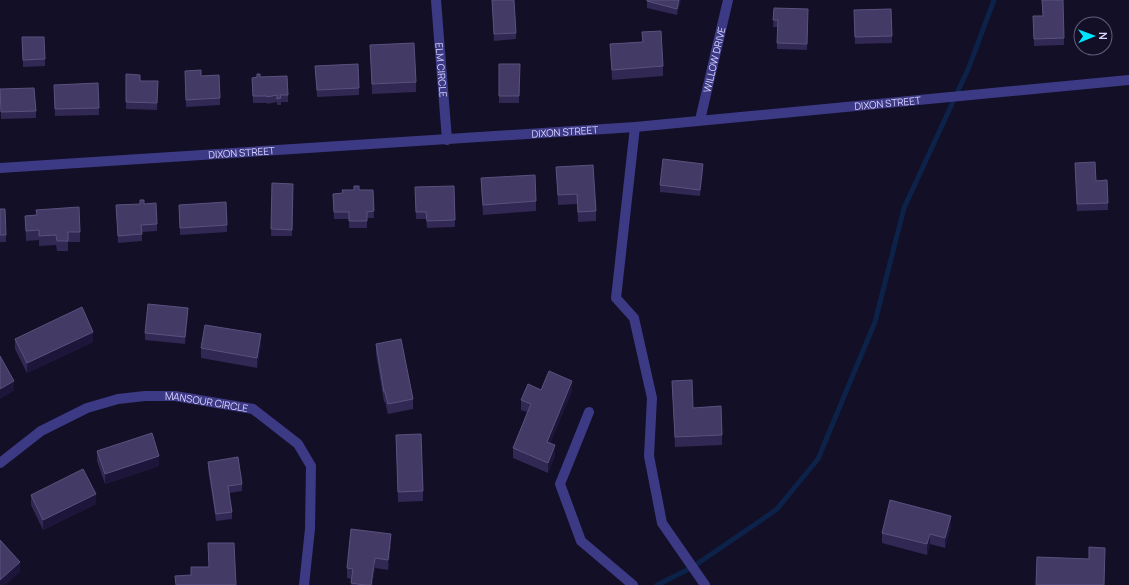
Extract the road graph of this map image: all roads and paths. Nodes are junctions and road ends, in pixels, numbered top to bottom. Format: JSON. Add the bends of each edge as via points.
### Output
{"nodes":[{"id":1,"x":436,"y":0,"type":"edge"},
{"id":2,"x":728,"y":0,"type":"edge"},
{"id":3,"x":1129,"y":80,"type":"edge"},
{"id":4,"x":700,"y":120,"type":"junction"},
{"id":5,"x":635,"y":127,"type":"junction"},
{"id":6,"x":447,"y":140,"type":"junction"},
{"id":7,"x":0,"y":168,"type":"edge"},
{"id":8,"x":589,"y":412,"type":"dead end"},
{"id":9,"x":0,"y":463,"type":"edge"},
{"id":10,"x":304,"y":585,"type":"edge"},
{"id":11,"x":633,"y":585,"type":"edge"},
{"id":12,"x":705,"y":585,"type":"edge"}],
"edges":[{"from":1,"to":6,"type":"street","name":"ELM CIRCLE"},
{"from":2,"to":4,"type":"street","name":"WILLOW DRIVE"},
{"from":3,"to":4,"type":"street","name":"DIXON STREET"},
{"from":4,"to":5,"type":"street","name":"DIXON STREET"},
{"from":5,"to":6,"type":"street","name":"DIXON STREET"},
{"from":5,"to":12,"type":"street","via":[[616,298],[634,318],[652,398],[649,456],[662,523]]},
{"from":6,"to":7,"type":"street","name":"DIXON STREET"},
{"from":8,"to":11,"type":"street","via":[[560,484],[581,542]]},
{"from":9,"to":10,"type":"street","name":"MANSOUR CIRCLE","via":[[41,431],[87,408],[118,399],[175,396],[253,409],[298,444],[311,466],[310,529]]}]}
